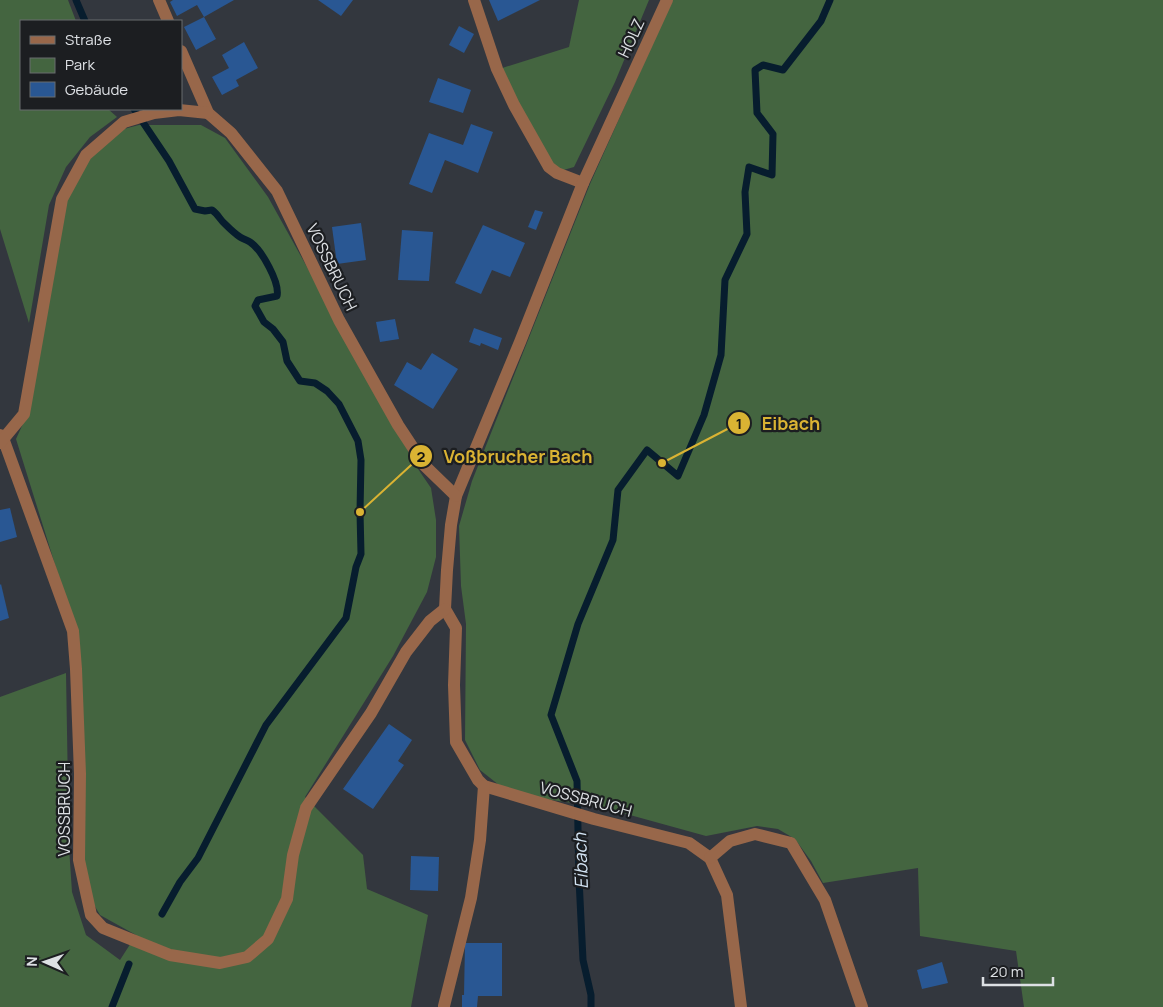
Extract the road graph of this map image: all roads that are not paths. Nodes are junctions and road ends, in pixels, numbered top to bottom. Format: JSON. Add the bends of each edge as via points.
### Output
{"nodes":[{"id":1,"x":159,"y":0,"type":"edge"},
{"id":2,"x":474,"y":0,"type":"edge"},
{"id":3,"x":667,"y":0,"type":"edge"},
{"id":4,"x":168,"y":20,"type":"edge"},
{"id":5,"x":182,"y":53,"type":"edge"},
{"id":6,"x":208,"y":113,"type":"junction"},
{"id":7,"x":583,"y":184,"type":"junction"},
{"id":8,"x":1,"y":439,"type":"edge"},
{"id":9,"x":456,"y":496,"type":"junction"},
{"id":10,"x":445,"y":609,"type":"junction"},
{"id":11,"x":484,"y":786,"type":"junction"},
{"id":12,"x":710,"y":858,"type":"junction"},
{"id":13,"x":444,"y":1006,"type":"edge"},
{"id":14,"x":741,"y":1007,"type":"edge"},
{"id":15,"x":862,"y":1007,"type":"edge"}],
"edges":[{"from":1,"to":4,"type":"street"},
{"from":2,"to":7,"type":"street","via":[[497,69],[548,167]]},
{"from":3,"to":7,"type":"street","name":"HOLZ"},
{"from":5,"to":6,"type":"street","name":"VOSSBRUCH"},
{"from":6,"to":8,"type":"street","name":"VOSSBRUCH","via":[[179,110],[124,122],[86,155],[62,199],[24,414]]},
{"from":6,"to":9,"type":"street","name":"VOSSBRUCH","via":[[231,133],[277,191],[339,320],[398,425],[425,466]]},
{"from":7,"to":9,"type":"street"},
{"from":8,"to":10,"type":"street","name":"VOSSBRUCH","via":[[73,632],[80,774],[79,860],[91,915],[103,928],[170,955],[220,962],[247,957],[268,939],[287,899],[293,855],[306,808],[371,713],[406,652],[430,621]]},
{"from":9,"to":10,"type":"street","via":[[446,570]]},
{"from":10,"to":11,"type":"street","via":[[456,628],[456,742]]},
{"from":11,"to":12,"type":"street","name":"VOSSBRUCH","via":[[689,843]]},
{"from":11,"to":13,"type":"street","via":[[471,898]]},
{"from":12,"to":14,"type":"street","name":"VOSSBRUCH","via":[[727,895]]},
{"from":12,"to":15,"type":"street","via":[[730,841],[755,834],[791,843],[825,900]]}]}
